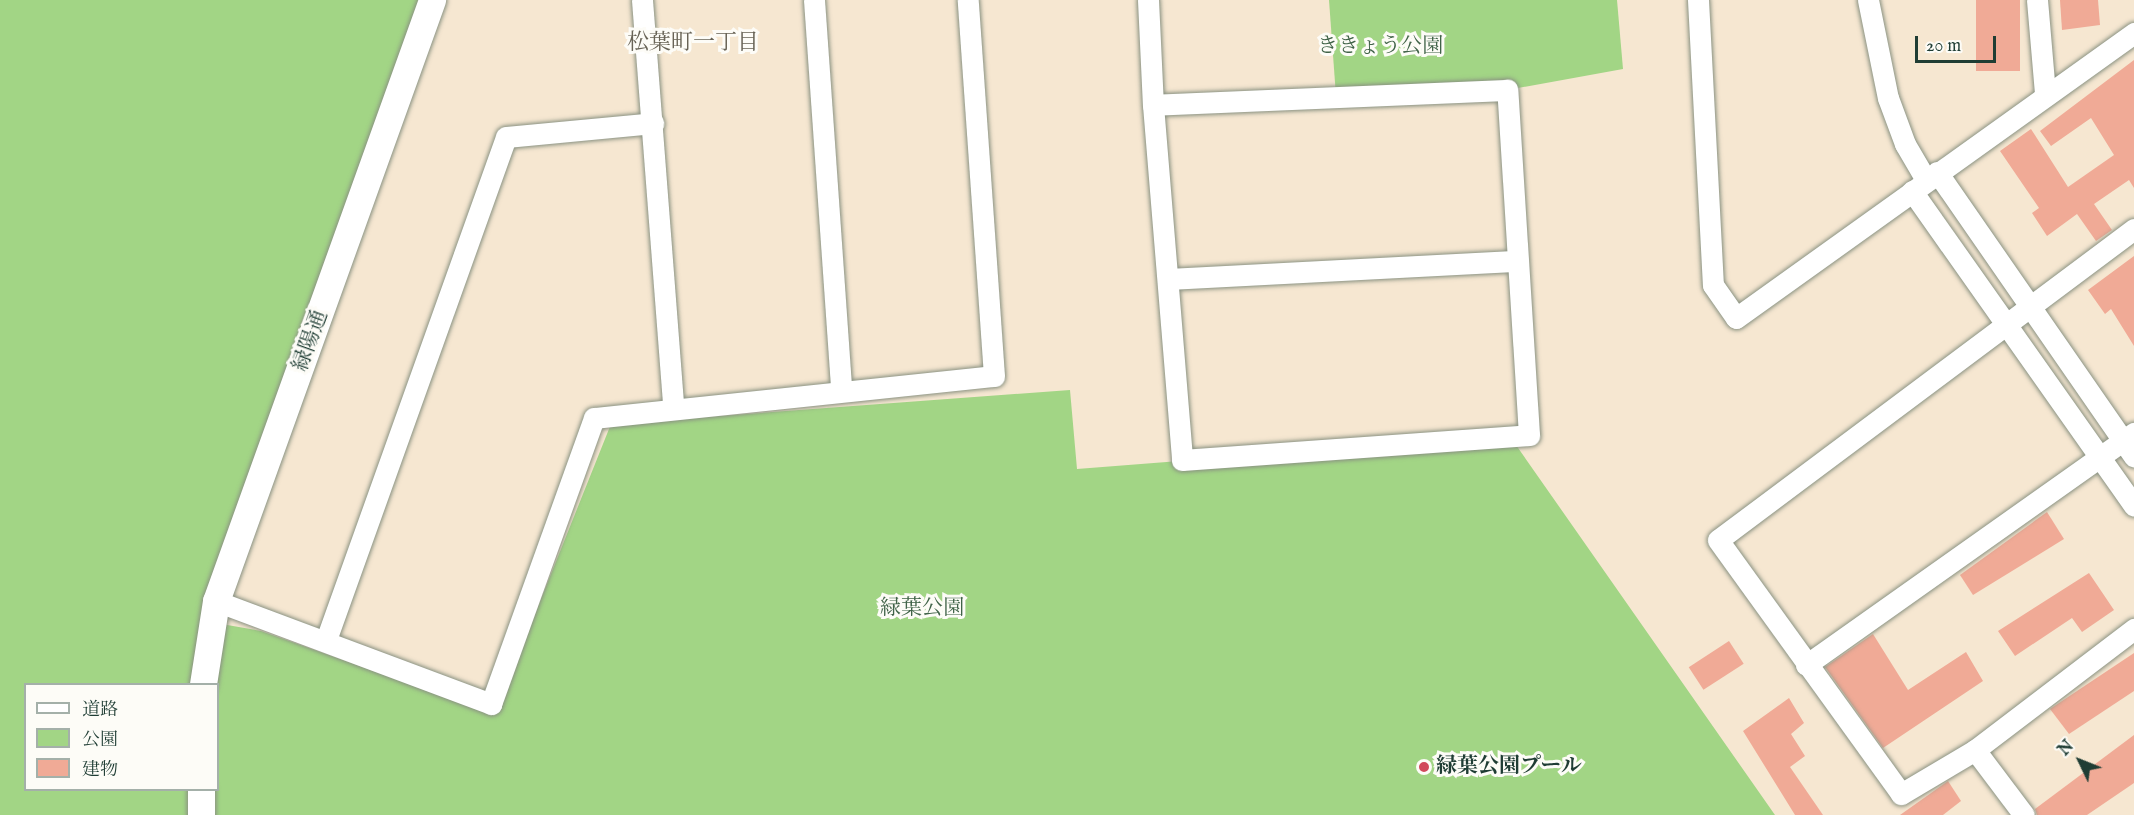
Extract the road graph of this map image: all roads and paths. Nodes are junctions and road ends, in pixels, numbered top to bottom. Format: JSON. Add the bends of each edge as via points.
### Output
{"nodes":[{"id":1,"x":432,"y":0,"type":"edge"},
{"id":2,"x":642,"y":0,"type":"edge"},
{"id":3,"x":814,"y":0,"type":"edge"},
{"id":4,"x":968,"y":0,"type":"edge"},
{"id":5,"x":1148,"y":0,"type":"edge"},
{"id":6,"x":1698,"y":0,"type":"edge"},
{"id":7,"x":1868,"y":0,"type":"edge"},
{"id":8,"x":2037,"y":0,"type":"edge"},
{"id":9,"x":2134,"y":33,"type":"edge"},
{"id":10,"x":2045,"y":94,"type":"junction"},
{"id":11,"x":1154,"y":105,"type":"junction"},
{"id":12,"x":652,"y":123,"type":"junction"},
{"id":13,"x":1925,"y":181,"type":"junction"},
{"id":14,"x":2134,"y":229,"type":"edge"},
{"id":15,"x":1518,"y":261,"type":"junction"},
{"id":16,"x":1169,"y":279,"type":"junction"},
{"id":17,"x":2028,"y":305,"type":"junction"},
{"id":18,"x":2004,"y":322,"type":"junction"},
{"id":19,"x":841,"y":391,"type":"junction"},
{"id":20,"x":674,"y":407,"type":"junction"},
{"id":21,"x":2130,"y":443,"type":"edge"},
{"id":22,"x":2099,"y":457,"type":"junction"},
{"id":23,"x":2134,"y":506,"type":"edge"},
{"id":24,"x":216,"y":601,"type":"junction"},
{"id":25,"x":2134,"y":629,"type":"edge"},
{"id":26,"x":326,"y":640,"type":"junction"},
{"id":27,"x":1806,"y":665,"type":"junction"},
{"id":28,"x":203,"y":683,"type":"edge"},
{"id":29,"x":1975,"y":750,"type":"junction"},
{"id":30,"x":201,"y":791,"type":"edge"},
{"id":31,"x":201,"y":815,"type":"edge"},
{"id":32,"x":2024,"y":815,"type":"edge"}],
"edges":[{"from":1,"to":24,"type":"street","name":"緑陽通"},
{"from":2,"to":12,"type":"street"},
{"from":3,"to":19,"type":"street"},
{"from":4,"to":19,"type":"street","via":[[994,376]]},
{"from":5,"to":11,"type":"street"},
{"from":6,"to":13,"type":"street","via":[[1713,285],[1736,318]]},
{"from":7,"to":13,"type":"street","via":[[1888,98],[1905,144]]},
{"from":8,"to":10,"type":"street"},
{"from":9,"to":10,"type":"street"},
{"from":10,"to":13,"type":"street"},
{"from":11,"to":15,"type":"street","via":[[1507,90]]},
{"from":11,"to":16,"type":"street"},
{"from":12,"to":20,"type":"street"},
{"from":12,"to":26,"type":"street","via":[[506,137]]},
{"from":13,"to":17,"type":"street"},
{"from":13,"to":18,"type":"street"},
{"from":14,"to":17,"type":"street"},
{"from":15,"to":16,"type":"street"},
{"from":15,"to":16,"type":"street","via":[[1529,435],[1182,460]]},
{"from":17,"to":18,"type":"street"},
{"from":17,"to":21,"type":"street"},
{"from":18,"to":22,"type":"street"},
{"from":18,"to":27,"type":"street","via":[[1718,540]]},
{"from":19,"to":20,"type":"street"},
{"from":20,"to":26,"type":"street","via":[[594,418],[491,704]]},
{"from":21,"to":22,"type":"street"},
{"from":22,"to":23,"type":"street"},
{"from":22,"to":27,"type":"street"},
{"from":24,"to":26,"type":"street"},
{"from":24,"to":28,"type":"street","name":"緑陽通"},
{"from":25,"to":29,"type":"street"},
{"from":27,"to":29,"type":"street","via":[[1901,794]]},
{"from":29,"to":32,"type":"street"},
{"from":30,"to":31,"type":"street"}]}
